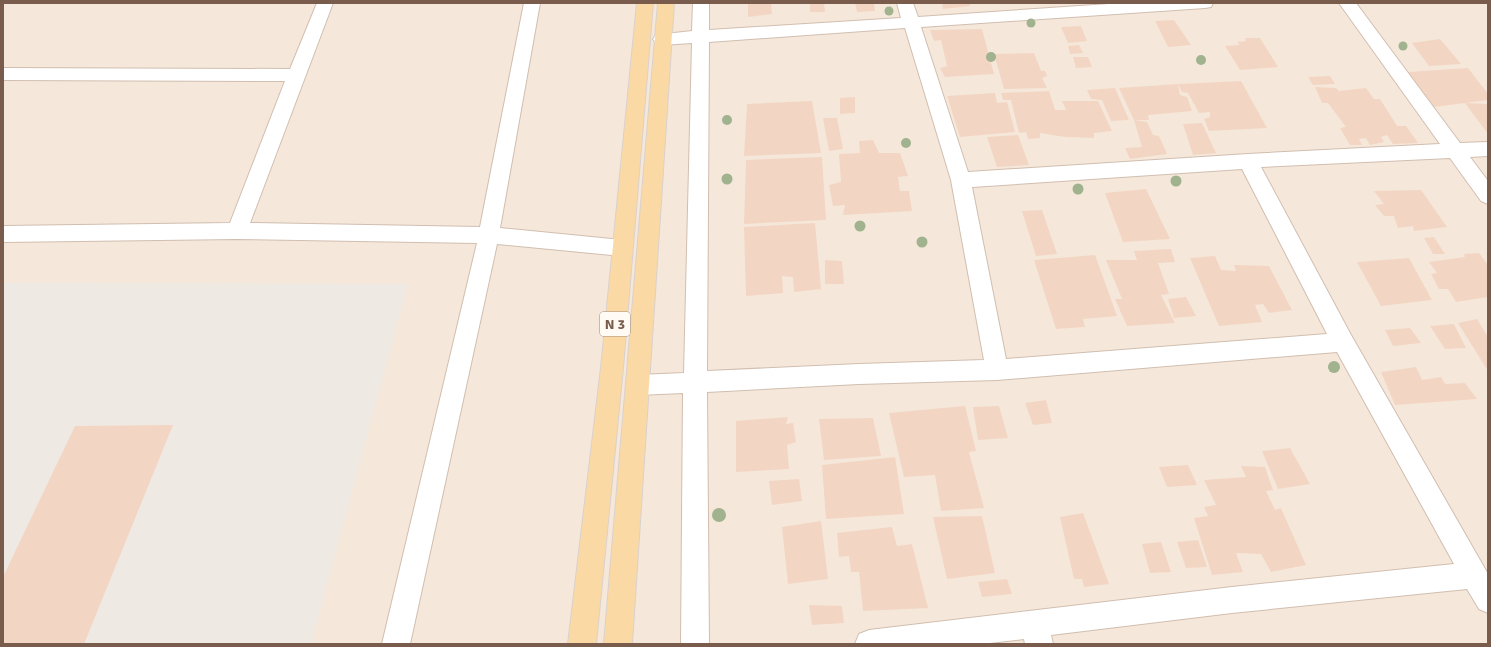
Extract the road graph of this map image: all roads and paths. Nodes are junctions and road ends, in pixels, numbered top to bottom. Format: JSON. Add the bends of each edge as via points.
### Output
{"nodes":[{"id":1,"x":326,"y":3,"type":"edge"},
{"id":2,"x":532,"y":3,"type":"edge"},
{"id":3,"x":645,"y":3,"type":"edge"},
{"id":4,"x":666,"y":3,"type":"edge"},
{"id":5,"x":701,"y":3,"type":"edge"},
{"id":6,"x":905,"y":3,"type":"edge"},
{"id":7,"x":1205,"y":3,"type":"edge"},
{"id":8,"x":1347,"y":3,"type":"edge"},
{"id":9,"x":1145,"y":5,"type":"edge"},
{"id":10,"x":1063,"y":8,"type":"edge"},
{"id":11,"x":911,"y":22,"type":"junction"},
{"id":12,"x":700,"y":37,"type":"junction"},
{"id":13,"x":662,"y":39,"type":"junction"},
{"id":14,"x":3,"y":74,"type":"edge"},
{"id":15,"x":296,"y":75,"type":"junction"},
{"id":16,"x":1488,"y":149,"type":"edge"},
{"id":17,"x":1455,"y":151,"type":"junction"},
{"id":18,"x":1248,"y":161,"type":"junction"},
{"id":19,"x":961,"y":180,"type":"junction"},
{"id":20,"x":1488,"y":196,"type":"edge"},
{"id":21,"x":237,"y":231,"type":"junction"},
{"id":22,"x":3,"y":234,"type":"edge"},
{"id":23,"x":489,"y":235,"type":"junction"},
{"id":24,"x":622,"y":248,"type":"junction"},
{"id":25,"x":1343,"y":342,"type":"junction"},
{"id":26,"x":998,"y":370,"type":"junction"},
{"id":27,"x":695,"y":383,"type":"junction"},
{"id":28,"x":638,"y":385,"type":"junction"},
{"id":29,"x":1474,"y":576,"type":"junction"},
{"id":30,"x":1488,"y":600,"type":"edge"},
{"id":31,"x":1037,"y":635,"type":"edge"},
{"id":32,"x":396,"y":644,"type":"edge"},
{"id":33,"x":582,"y":644,"type":"edge"},
{"id":34,"x":618,"y":644,"type":"edge"},
{"id":35,"x":695,"y":644,"type":"edge"},
{"id":36,"x":869,"y":644,"type":"edge"}],
"edges":[{"from":1,"to":15,"type":"street"},
{"from":2,"to":23,"type":"street"},
{"from":3,"to":24,"type":"main road","number":"N 3"},
{"from":4,"to":13,"type":"main road","number":"N 3"},
{"from":5,"to":12,"type":"street"},
{"from":6,"to":11,"type":"street"},
{"from":7,"to":9,"type":"street"},
{"from":8,"to":17,"type":"street"},
{"from":9,"to":10,"type":"street"},
{"from":10,"to":11,"type":"street"},
{"from":11,"to":12,"type":"street"},
{"from":11,"to":19,"type":"street"},
{"from":12,"to":13,"type":"street"},
{"from":12,"to":27,"type":"street"},
{"from":13,"to":28,"type":"main road","number":"N 3"},
{"from":14,"to":15,"type":"street"},
{"from":15,"to":21,"type":"street"},
{"from":16,"to":17,"type":"street"},
{"from":17,"to":18,"type":"street"},
{"from":17,"to":20,"type":"street"},
{"from":18,"to":19,"type":"street"},
{"from":18,"to":25,"type":"street"},
{"from":19,"to":26,"type":"street"},
{"from":21,"to":22,"type":"street"},
{"from":21,"to":23,"type":"street"},
{"from":23,"to":24,"type":"street"},
{"from":23,"to":32,"type":"street"},
{"from":24,"to":33,"type":"main road","number":"N 3"},
{"from":25,"to":26,"type":"street"},
{"from":25,"to":29,"type":"street"},
{"from":26,"to":27,"type":"street"},
{"from":27,"to":28,"type":"street"},
{"from":27,"to":35,"type":"street"},
{"from":28,"to":34,"type":"main road","number":"N 3"},
{"from":29,"to":30,"type":"street"},
{"from":29,"to":31,"type":"street","via":[[1232,600]]},
{"from":31,"to":36,"type":"street"}]}
